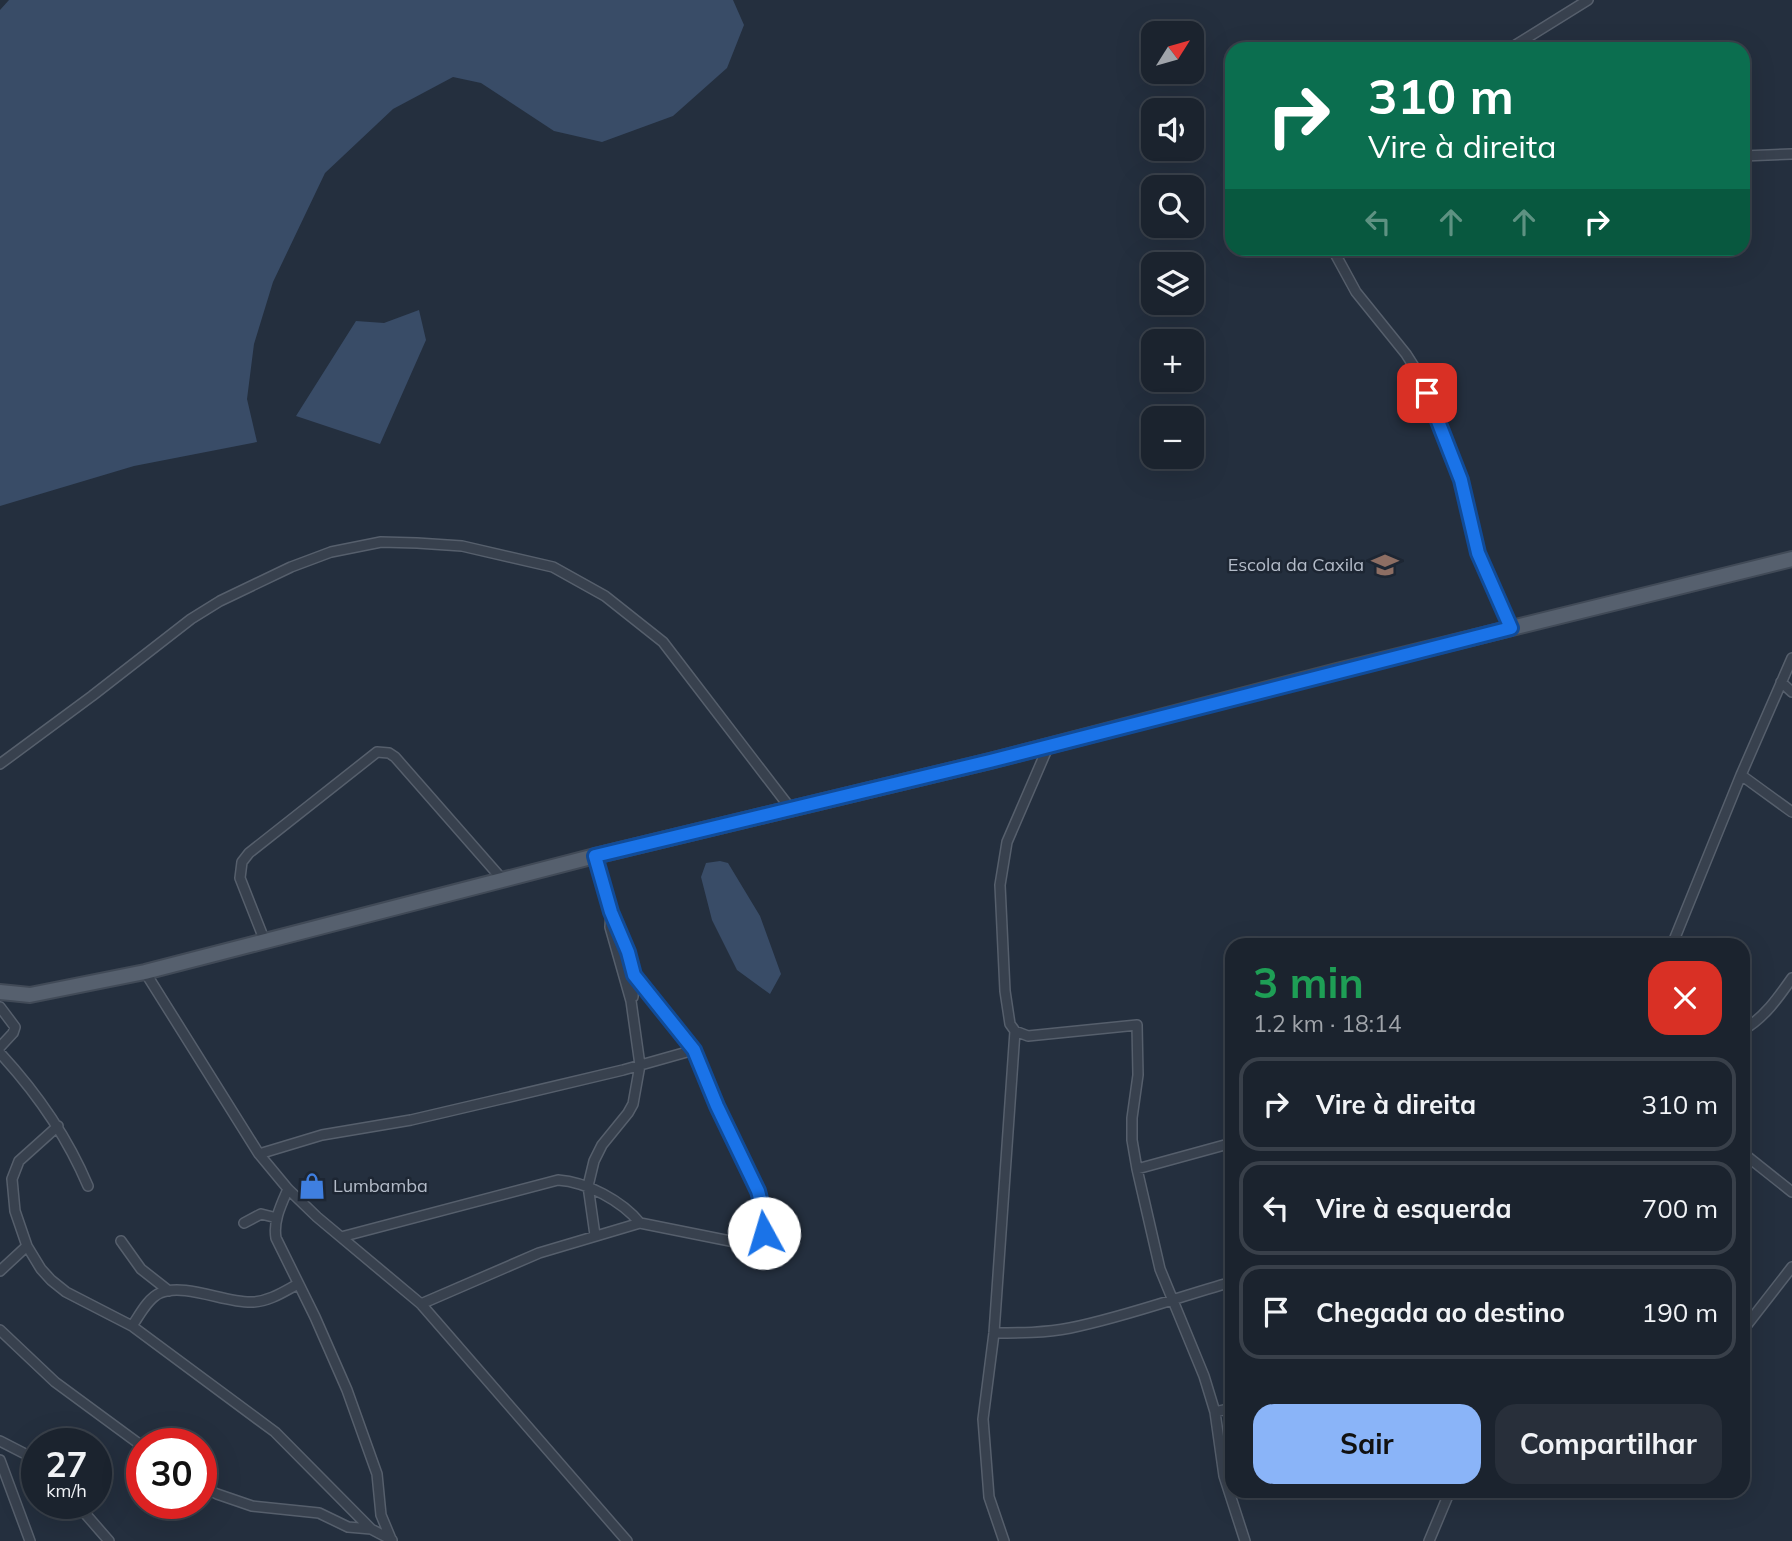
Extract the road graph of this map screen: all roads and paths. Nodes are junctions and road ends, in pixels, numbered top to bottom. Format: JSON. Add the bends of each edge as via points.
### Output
{"nodes":[{"id":1,"x":1588,"y":0,"type":"edge"},
{"id":2,"x":1520,"y":42,"type":"edge"},
{"id":3,"x":1792,"y":154,"type":"edge"},
{"id":4,"x":1750,"y":156,"type":"edge"},
{"id":5,"x":1336,"y":256,"type":"edge"},
{"id":6,"x":1792,"y":559,"type":"edge"},
{"id":7,"x":1511,"y":628,"type":"junction"},
{"id":8,"x":1792,"y":659,"type":"edge"},
{"id":9,"x":1781,"y":682,"type":"junction"},
{"id":10,"x":1792,"y":692,"type":"edge"},
{"id":11,"x":1048,"y":747,"type":"junction"},
{"id":12,"x":0,"y":764,"type":"edge"},
{"id":13,"x":1741,"y":775,"type":"junction"},
{"id":14,"x":791,"y":809,"type":"junction"},
{"id":15,"x":1792,"y":812,"type":"edge"},
{"id":16,"x":595,"y":856,"type":"junction"},
{"id":17,"x":502,"y":880,"type":"junction"},
{"id":18,"x":611,"y":912,"type":"junction"},
{"id":19,"x":1675,"y":938,"type":"edge"},
{"id":20,"x":264,"y":939,"type":"junction"},
{"id":21,"x":145,"y":972,"type":"junction"},
{"id":22,"x":634,"y":975,"type":"junction"},
{"id":23,"x":1792,"y":978,"type":"edge"},
{"id":24,"x":0,"y":992,"type":"edge"},
{"id":25,"x":631,"y":1002,"type":"junction"},
{"id":26,"x":0,"y":1007,"type":"edge"},
{"id":27,"x":1750,"y":1026,"type":"edge"},
{"id":28,"x":1015,"y":1031,"type":"junction"},
{"id":29,"x":0,"y":1047,"type":"edge"},
{"id":30,"x":694,"y":1050,"type":"junction"},
{"id":31,"x":0,"y":1052,"type":"edge"},
{"id":32,"x":640,"y":1065,"type":"junction"},
{"id":33,"x":58,"y":1126,"type":"junction"},
{"id":34,"x":1225,"y":1145,"type":"edge"},
{"id":35,"x":259,"y":1153,"type":"junction"},
{"id":36,"x":1750,"y":1159,"type":"edge"},
{"id":37,"x":1137,"y":1168,"type":"junction"},
{"id":38,"x":88,"y":1186,"type":"dead end"},
{"id":39,"x":588,"y":1186,"type":"junction"},
{"id":40,"x":288,"y":1189,"type":"junction"},
{"id":41,"x":1792,"y":1192,"type":"edge"},
{"id":42,"x":276,"y":1218,"type":"junction"},
{"id":43,"x":244,"y":1223,"type":"dead end"},
{"id":44,"x":640,"y":1223,"type":"junction"},
{"id":45,"x":595,"y":1235,"type":"junction"},
{"id":46,"x":341,"y":1237,"type":"junction"},
{"id":47,"x":121,"y":1241,"type":"dead end"},
{"id":48,"x":27,"y":1246,"type":"junction"},
{"id":49,"x":1792,"y":1267,"type":"edge"},
{"id":50,"x":0,"y":1271,"type":"edge"},
{"id":51,"x":298,"y":1284,"type":"junction"},
{"id":52,"x":1225,"y":1284,"type":"edge"},
{"id":53,"x":169,"y":1291,"type":"junction"},
{"id":54,"x":1173,"y":1300,"type":"junction"},
{"id":55,"x":421,"y":1304,"type":"junction"},
{"id":56,"x":1750,"y":1321,"type":"edge"},
{"id":57,"x":131,"y":1326,"type":"junction"},
{"id":58,"x":0,"y":1330,"type":"edge"},
{"id":59,"x":994,"y":1333,"type":"junction"},
{"id":60,"x":1225,"y":1410,"type":"edge"},
{"id":61,"x":1215,"y":1412,"type":"junction"},
{"id":62,"x":126,"y":1434,"type":"edge"},
{"id":63,"x":0,"y":1441,"type":"edge"},
{"id":64,"x":21,"y":1452,"type":"edge"},
{"id":65,"x":0,"y":1460,"type":"edge"},
{"id":66,"x":1225,"y":1479,"type":"edge"},
{"id":67,"x":217,"y":1494,"type":"edge"},
{"id":68,"x":1231,"y":1498,"type":"edge"},
{"id":69,"x":1447,"y":1498,"type":"edge"},
{"id":70,"x":90,"y":1519,"type":"edge"},
{"id":71,"x":371,"y":1529,"type":"junction"},
{"id":72,"x":392,"y":1540,"type":"edge"},
{"id":73,"x":30,"y":1541,"type":"edge"},
{"id":74,"x":109,"y":1541,"type":"edge"},
{"id":75,"x":627,"y":1541,"type":"edge"},
{"id":76,"x":1004,"y":1541,"type":"edge"},
{"id":77,"x":1245,"y":1541,"type":"edge"},
{"id":78,"x":1429,"y":1541,"type":"edge"}],
"edges":[{"from":1,"to":2,"type":"street"},
{"from":3,"to":4,"type":"street"},
{"from":5,"to":7,"type":"street","via":[[1356,292],[1420,376],[1461,480],[1478,553]]},
{"from":6,"to":7,"type":"main road"},
{"from":7,"to":11,"type":"main road"},
{"from":8,"to":9,"type":"street"},
{"from":9,"to":10,"type":"street"},
{"from":9,"to":13,"type":"street"},
{"from":11,"to":14,"type":"main road"},
{"from":11,"to":28,"type":"street","via":[[1007,842],[1000,885],[1005,991]]},
{"from":12,"to":14,"type":"street","via":[[220,601],[331,552],[381,542],[417,542],[462,546],[553,567],[605,596],[663,642]]},
{"from":13,"to":15,"type":"street"},
{"from":13,"to":19,"type":"street"},
{"from":14,"to":16,"type":"main road"},
{"from":16,"to":17,"type":"main road"},
{"from":16,"to":18,"type":"street"},
{"from":17,"to":20,"type":"main road"},
{"from":17,"to":20,"type":"street","via":[[395,757],[377,752],[242,862],[240,878]]},
{"from":18,"to":22,"type":"street"},
{"from":18,"to":25,"type":"street","via":[[612,937]]},
{"from":20,"to":21,"type":"main road"},
{"from":21,"to":24,"type":"main road","via":[[40,994]]},
{"from":21,"to":35,"type":"street"},
{"from":22,"to":25,"type":"street"},
{"from":22,"to":30,"type":"street"},
{"from":23,"to":27,"type":"street"},
{"from":25,"to":32,"type":"street"},
{"from":26,"to":29,"type":"street","via":[[15,1027]]},
{"from":28,"to":37,"type":"street","via":[[1028,1036],[1137,1025],[1138,1075],[1132,1118]]},
{"from":28,"to":59,"type":"street"},
{"from":30,"to":32,"type":"street"},
{"from":30,"to":44,"type":"street","via":[[758,1191],[764,1233],[754,1243],[745,1244]]},
{"from":31,"to":33,"type":"street"},
{"from":32,"to":35,"type":"street"},
{"from":32,"to":39,"type":"street","via":[[633,1104],[602,1145]]},
{"from":33,"to":38,"type":"street"},
{"from":33,"to":48,"type":"street","via":[[15,1167],[15,1211]]},
{"from":34,"to":37,"type":"street"},
{"from":35,"to":40,"type":"street"},
{"from":36,"to":41,"type":"street"},
{"from":37,"to":54,"type":"street","via":[[1160,1269]]},
{"from":39,"to":44,"type":"street","via":[[628,1210]]},
{"from":39,"to":45,"type":"street"},
{"from":39,"to":46,"type":"street","via":[[558,1181]]},
{"from":40,"to":42,"type":"street"},
{"from":40,"to":46,"type":"street"},
{"from":42,"to":43,"type":"street","via":[[261,1214]]},
{"from":42,"to":51,"type":"street","via":[[276,1238]]},
{"from":44,"to":45,"type":"street"},
{"from":45,"to":55,"type":"street","via":[[539,1253]]},
{"from":46,"to":55,"type":"street"},
{"from":47,"to":53,"type":"street","via":[[141,1269]]},
{"from":48,"to":50,"type":"street"},
{"from":48,"to":57,"type":"street","via":[[51,1280]]},
{"from":49,"to":56,"type":"street"},
{"from":51,"to":53,"type":"street","via":[[270,1299],[250,1303],[202,1292]]},
{"from":51,"to":72,"type":"street","via":[[347,1390],[377,1474],[381,1515]]},
{"from":52,"to":54,"type":"street"},
{"from":53,"to":57,"type":"street","via":[[149,1302]]},
{"from":54,"to":59,"type":"street","via":[[1069,1328]]},
{"from":54,"to":61,"type":"street"},
{"from":55,"to":75,"type":"street"},
{"from":57,"to":71,"type":"street","via":[[286,1441]]},
{"from":58,"to":62,"type":"street","via":[[55,1382]]},
{"from":59,"to":76,"type":"street","via":[[983,1419],[989,1497]]},
{"from":60,"to":61,"type":"street"},
{"from":61,"to":66,"type":"street"},
{"from":63,"to":64,"type":"street"},
{"from":65,"to":73,"type":"street"},
{"from":67,"to":71,"type":"street","via":[[252,1506],[319,1513],[353,1529]]},
{"from":68,"to":77,"type":"street"},
{"from":69,"to":78,"type":"street"},
{"from":70,"to":74,"type":"street"},
{"from":71,"to":72,"type":"street"}]}
